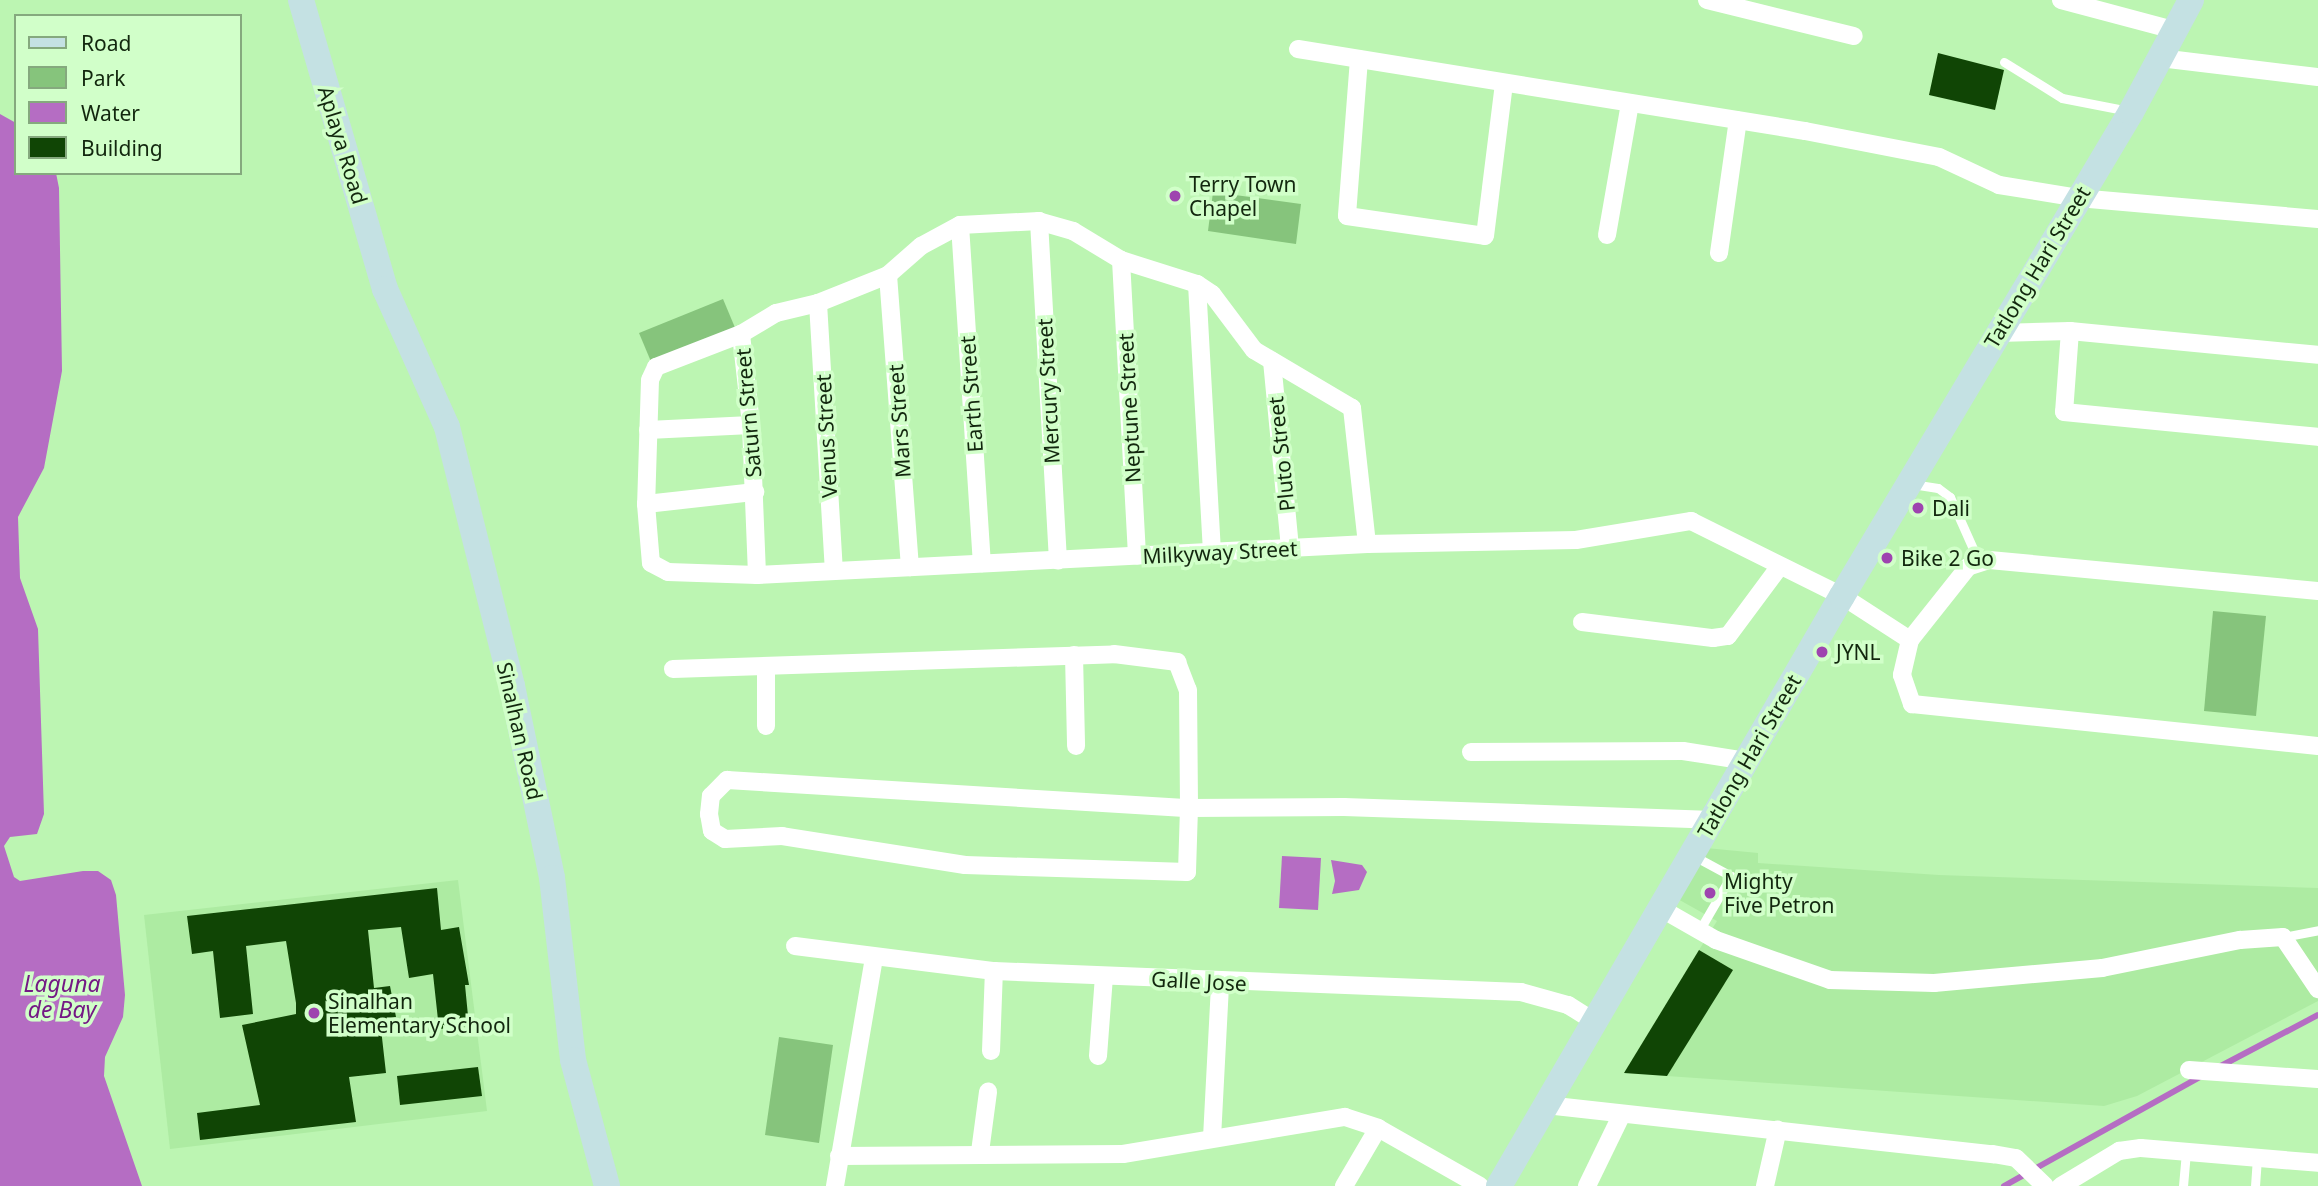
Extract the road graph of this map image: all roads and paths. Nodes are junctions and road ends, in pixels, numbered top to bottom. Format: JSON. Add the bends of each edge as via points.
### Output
{"nodes":[{"id":1,"x":301,"y":0,"type":"edge"},
{"id":2,"x":1707,"y":0,"type":"edge"},
{"id":3,"x":2060,"y":0,"type":"edge"},
{"id":4,"x":2191,"y":0,"type":"edge"},
{"id":5,"x":2174,"y":30,"type":"junction"},
{"id":6,"x":1854,"y":36,"type":"dead end"},
{"id":7,"x":1298,"y":49,"type":"dead end"},
{"id":8,"x":2160,"y":58,"type":"junction"},
{"id":9,"x":1359,"y":59,"type":"junction"},
{"id":10,"x":2004,"y":62,"type":"dead end"},
{"id":11,"x":2318,"y":77,"type":"edge"},
{"id":12,"x":1504,"y":82,"type":"junction"},
{"id":13,"x":1630,"y":103,"type":"junction"},
{"id":14,"x":2131,"y":112,"type":"junction"},
{"id":15,"x":1738,"y":120,"type":"junction"},
{"id":16,"x":2078,"y":198,"type":"junction"},
{"id":17,"x":2318,"y":219,"type":"edge"},
{"id":18,"x":1039,"y":221,"type":"junction"},
{"id":19,"x":960,"y":225,"type":"junction"},
{"id":20,"x":1607,"y":235,"type":"dead end"},
{"id":21,"x":1719,"y":254,"type":"dead end"},
{"id":22,"x":1121,"y":260,"type":"junction"},
{"id":23,"x":888,"y":275,"type":"junction"},
{"id":24,"x":1197,"y":284,"type":"junction"},
{"id":25,"x":385,"y":289,"type":"joint"},
{"id":26,"x":818,"y":303,"type":"junction"},
{"id":27,"x":2070,"y":331,"type":"junction"},
{"id":28,"x":1998,"y":333,"type":"junction"},
{"id":29,"x":741,"y":334,"type":"junction"},
{"id":30,"x":2318,"y":355,"type":"edge"},
{"id":31,"x":1272,"y":361,"type":"junction"},
{"id":32,"x":751,"y":425,"type":"junction"},
{"id":33,"x":648,"y":430,"type":"junction"},
{"id":34,"x":2318,"y":437,"type":"edge"},
{"id":35,"x":1909,"y":484,"type":"junction"},
{"id":36,"x":755,"y":492,"type":"junction"},
{"id":37,"x":646,"y":504,"type":"junction"},
{"id":38,"x":1367,"y":544,"type":"junction"},
{"id":39,"x":1290,"y":548,"type":"junction"},
{"id":40,"x":1212,"y":553,"type":"junction"},
{"id":41,"x":1137,"y":556,"type":"junction"},
{"id":42,"x":1058,"y":560,"type":"junction"},
{"id":43,"x":1979,"y":562,"type":"junction"},
{"id":44,"x":982,"y":563,"type":"junction"},
{"id":45,"x":1780,"y":566,"type":"junction"},
{"id":46,"x":910,"y":567,"type":"junction"},
{"id":47,"x":834,"y":569,"type":"junction"},
{"id":48,"x":757,"y":575,"type":"junction"},
{"id":49,"x":2318,"y":591,"type":"edge"},
{"id":50,"x":1842,"y":596,"type":"junction"},
{"id":51,"x":1582,"y":622,"type":"dead end"},
{"id":52,"x":1910,"y":640,"type":"junction"},
{"id":53,"x":1074,"y":655,"type":"junction"},
{"id":54,"x":766,"y":666,"type":"junction"},
{"id":55,"x":673,"y":669,"type":"dead end"},
{"id":56,"x":766,"y":726,"type":"dead end"},
{"id":57,"x":1076,"y":746,"type":"dead end"},
{"id":58,"x":2318,"y":746,"type":"edge"},
{"id":59,"x":1471,"y":752,"type":"dead end"},
{"id":60,"x":1747,"y":761,"type":"junction"},
{"id":61,"x":1189,"y":808,"type":"junction"},
{"id":62,"x":1713,"y":820,"type":"junction"},
{"id":63,"x":1692,"y":855,"type":"junction"},
{"id":64,"x":1660,"y":908,"type":"junction"},
{"id":65,"x":2318,"y":930,"type":"edge"},
{"id":66,"x":1699,"y":931,"type":"junction"},
{"id":67,"x":2283,"y":937,"type":"junction"},
{"id":68,"x":795,"y":946,"type":"dead end"},
{"id":69,"x":874,"y":959,"type":"junction"},
{"id":70,"x":994,"y":971,"type":"junction"},
{"id":71,"x":1104,"y":976,"type":"junction"},
{"id":72,"x":1220,"y":983,"type":"junction"},
{"id":73,"x":2318,"y":989,"type":"edge"},
{"id":74,"x":1597,"y":1023,"type":"junction"},
{"id":75,"x":990,"y":1051,"type":"dead end"},
{"id":76,"x":1098,"y":1056,"type":"dead end"},
{"id":77,"x":2189,"y":1070,"type":"dead end"},
{"id":78,"x":2318,"y":1079,"type":"edge"},
{"id":79,"x":988,"y":1092,"type":"dead end"},
{"id":80,"x":1546,"y":1105,"type":"junction"},
{"id":81,"x":1622,"y":1114,"type":"junction"},
{"id":82,"x":1378,"y":1128,"type":"junction"},
{"id":83,"x":1778,"y":1129,"type":"junction"},
{"id":84,"x":1212,"y":1138,"type":"junction"},
{"id":85,"x":980,"y":1152,"type":"junction"},
{"id":86,"x":2186,"y":1152,"type":"junction"},
{"id":87,"x":839,"y":1156,"type":"junction"},
{"id":88,"x":2257,"y":1158,"type":"junction"},
{"id":89,"x":2318,"y":1163,"type":"edge"},
{"id":90,"x":2043,"y":1184,"type":"edge"},
{"id":91,"x":607,"y":1186,"type":"edge"},
{"id":92,"x":835,"y":1186,"type":"edge"},
{"id":93,"x":1344,"y":1186,"type":"edge"},
{"id":94,"x":1480,"y":1186,"type":"edge"},
{"id":95,"x":1499,"y":1186,"type":"edge"},
{"id":96,"x":1587,"y":1186,"type":"edge"},
{"id":97,"x":1765,"y":1186,"type":"edge"},
{"id":98,"x":2061,"y":1186,"type":"edge"},
{"id":99,"x":2183,"y":1186,"type":"edge"},
{"id":100,"x":2255,"y":1186,"type":"edge"}],
"edges":[{"from":1,"to":25,"type":"street","name":"Aplaya Road"},
{"from":2,"to":6,"type":"street"},
{"from":3,"to":5,"type":"street"},
{"from":4,"to":5,"type":"street","name":"Tatlong Hari Street"},
{"from":5,"to":8,"type":"street","name":"Tatlong Hari Street"},
{"from":7,"to":9,"type":"street"},
{"from":8,"to":11,"type":"street"},
{"from":8,"to":14,"type":"street","name":"Tatlong Hari Street"},
{"from":9,"to":12,"type":"street"},
{"from":9,"to":12,"type":"street","via":[[1347,216],[1485,236]]},
{"from":10,"to":14,"type":"lane","via":[[2062,98]]},
{"from":12,"to":13,"type":"street"},
{"from":13,"to":15,"type":"street"},
{"from":13,"to":20,"type":"street"},
{"from":14,"to":16,"type":"street","name":"Tatlong Hari Street"},
{"from":15,"to":16,"type":"street","via":[[1940,157],[1999,185]]},
{"from":15,"to":21,"type":"street"},
{"from":16,"to":17,"type":"street"},
{"from":16,"to":28,"type":"street","name":"Tatlong Hari Street"},
{"from":18,"to":19,"type":"street","name":"Saturn Street"},
{"from":18,"to":22,"type":"street","name":"Saturn Street","via":[[1073,231]]},
{"from":18,"to":42,"type":"street","name":"Mercury Street"},
{"from":19,"to":23,"type":"street","name":"Saturn Street","via":[[921,246]]},
{"from":19,"to":44,"type":"street","name":"Earth Street"},
{"from":22,"to":24,"type":"street","name":"Saturn Street"},
{"from":22,"to":41,"type":"street","name":"Neptune Street"},
{"from":23,"to":26,"type":"street","name":"Saturn Street"},
{"from":23,"to":46,"type":"street","name":"Mars Street"},
{"from":24,"to":31,"type":"street","name":"Saturn Street","via":[[1212,294],[1254,349]]},
{"from":24,"to":40,"type":"street"},
{"from":25,"to":91,"type":"street","name":"Sinalhan Road","via":[[447,427],[512,686],[552,878],[573,1060]]},
{"from":26,"to":29,"type":"street","name":"Saturn Street","via":[[776,313]]},
{"from":26,"to":47,"type":"street","name":"Venus Street"},
{"from":27,"to":28,"type":"street"},
{"from":27,"to":30,"type":"street"},
{"from":27,"to":34,"type":"street","via":[[2064,412]]},
{"from":28,"to":35,"type":"street","name":"Tatlong Hari Street"},
{"from":29,"to":32,"type":"street","name":"Saturn Street"},
{"from":29,"to":33,"type":"street","via":[[656,367],[650,380]]},
{"from":31,"to":38,"type":"street","name":"Saturn Street","via":[[1352,408]]},
{"from":31,"to":39,"type":"street","name":"Pluto Street"},
{"from":32,"to":33,"type":"street"},
{"from":32,"to":36,"type":"street","name":"Saturn Street"},
{"from":33,"to":37,"type":"street"},
{"from":35,"to":43,"type":"lane","via":[[1938,488],[1950,497]]},
{"from":35,"to":50,"type":"street","name":"Tatlong Hari Street"},
{"from":36,"to":37,"type":"street"},
{"from":36,"to":48,"type":"street","name":"Saturn Street"},
{"from":37,"to":48,"type":"street","name":"Milkyway Street","via":[[651,562],[668,572]]},
{"from":38,"to":39,"type":"street","name":"Milkyway Street"},
{"from":38,"to":45,"type":"street","name":"Milkyway Street","via":[[1603,539],[1691,521]]},
{"from":39,"to":40,"type":"street","name":"Milkyway Street"},
{"from":40,"to":41,"type":"street","name":"Milkyway Street"},
{"from":41,"to":42,"type":"street","name":"Milkyway Street"},
{"from":42,"to":44,"type":"street","name":"Milkyway Street"},
{"from":43,"to":49,"type":"street"},
{"from":43,"to":52,"type":"street","via":[[1968,567]]},
{"from":44,"to":46,"type":"street","name":"Milkyway Street"},
{"from":45,"to":50,"type":"street","name":"Milkyway Street"},
{"from":45,"to":51,"type":"street","via":[[1728,636]]},
{"from":46,"to":47,"type":"street","name":"Milkyway Street"},
{"from":47,"to":48,"type":"street","name":"Milkyway Street"},
{"from":50,"to":52,"type":"street","name":"Milkyway Street"},
{"from":50,"to":60,"type":"street","name":"Tatlong Hari Street"},
{"from":52,"to":58,"type":"street","via":[[1902,675],[1912,704]]},
{"from":53,"to":54,"type":"street"},
{"from":53,"to":57,"type":"street"},
{"from":53,"to":61,"type":"street","via":[[1154,656],[1177,662],[1188,690]]},
{"from":54,"to":55,"type":"street"},
{"from":54,"to":56,"type":"street"},
{"from":59,"to":60,"type":"street","via":[[1683,751]]},
{"from":60,"to":62,"type":"street","name":"Tatlong Hari Street"},
{"from":61,"to":61,"type":"street","via":[[1187,872],[965,865],[782,836],[725,839],[712,831],[709,814],[711,796],[727,780]]},
{"from":61,"to":62,"type":"street","via":[[1344,807]]},
{"from":62,"to":63,"type":"street","name":"Tatlong Hari Street"},
{"from":63,"to":64,"type":"street","name":"Tatlong Hari Street"},
{"from":63,"to":66,"type":"lane","via":[[1731,876]]},
{"from":64,"to":66,"type":"street"},
{"from":64,"to":74,"type":"street","name":"Tatlong Hari Street"},
{"from":65,"to":67,"type":"lane"},
{"from":66,"to":67,"type":"street","via":[[1830,980],[1934,983],[2102,968],[2240,940]]},
{"from":67,"to":73,"type":"street"},
{"from":68,"to":69,"type":"street","name":"Galle Jose"},
{"from":69,"to":70,"type":"street","name":"Galle Jose"},
{"from":69,"to":87,"type":"street"},
{"from":70,"to":71,"type":"street","name":"Galle Jose"},
{"from":70,"to":75,"type":"street"},
{"from":71,"to":72,"type":"street","name":"Galle Jose"},
{"from":71,"to":76,"type":"street"},
{"from":72,"to":74,"type":"street","name":"Galle Jose","via":[[1521,992],[1568,1005]]},
{"from":72,"to":84,"type":"street"},
{"from":74,"to":80,"type":"street","name":"Tatlong Hari Street"},
{"from":77,"to":78,"type":"street"},
{"from":79,"to":85,"type":"street"},
{"from":80,"to":81,"type":"street"},
{"from":80,"to":95,"type":"street","name":"Tatlong Hari Street"},
{"from":81,"to":83,"type":"street"},
{"from":81,"to":96,"type":"street"},
{"from":82,"to":84,"type":"street","via":[[1345,1117]]},
{"from":82,"to":93,"type":"street"},
{"from":82,"to":94,"type":"street"},
{"from":83,"to":90,"type":"street","via":[[2015,1158]]},
{"from":83,"to":97,"type":"street"},
{"from":84,"to":85,"type":"street","via":[[1123,1154]]},
{"from":85,"to":87,"type":"street"},
{"from":86,"to":88,"type":"street"},
{"from":86,"to":98,"type":"street","via":[[2119,1151]]},
{"from":86,"to":99,"type":"lane"},
{"from":87,"to":92,"type":"street"},
{"from":88,"to":89,"type":"street"},
{"from":88,"to":100,"type":"lane"}]}
